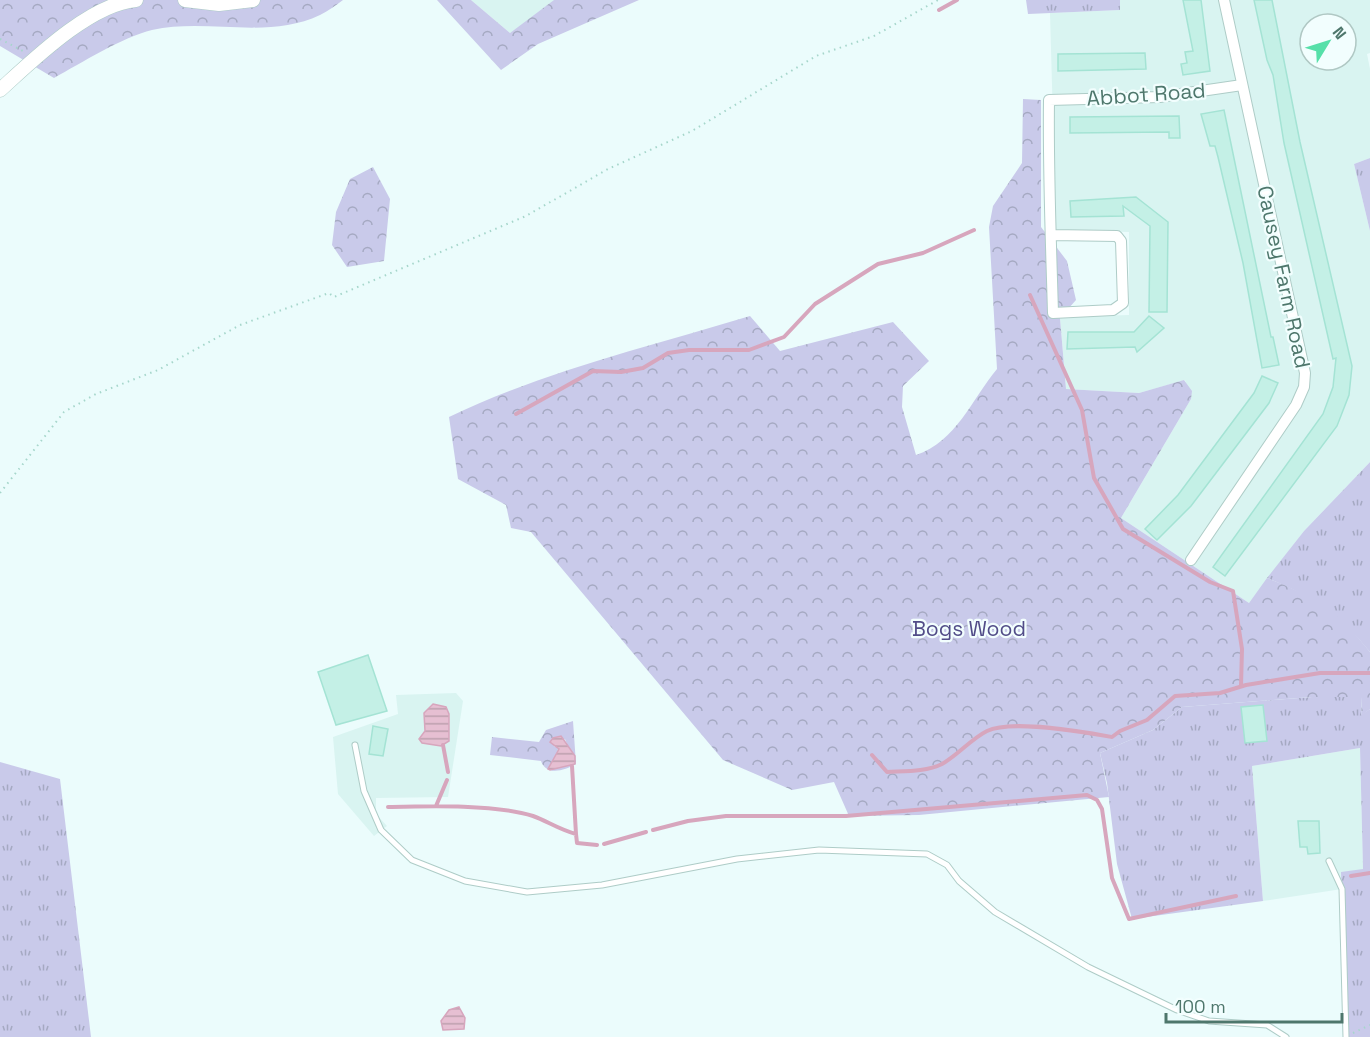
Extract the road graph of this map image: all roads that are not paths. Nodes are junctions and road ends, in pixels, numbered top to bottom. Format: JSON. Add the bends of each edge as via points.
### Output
{"nodes":[{"id":1,"x":136,"y":0,"type":"edge"},
{"id":2,"x":185,"y":0,"type":"edge"},
{"id":3,"x":253,"y":0,"type":"edge"},
{"id":4,"x":1224,"y":0,"type":"edge"},
{"id":5,"x":1242,"y":85,"type":"junction"},
{"id":6,"x":0,"y":90,"type":"edge"},
{"id":7,"x":1051,"y":235,"type":"junction"},
{"id":8,"x":1191,"y":560,"type":"dead end"},
{"id":9,"x":355,"y":745,"type":"dead end"},
{"id":10,"x":1329,"y":861,"type":"dead end"},
{"id":11,"x":1286,"y":1037,"type":"edge"},
{"id":12,"x":1348,"y":1037,"type":"edge"}],
"edges":[{"from":1,"to":6,"type":"street","via":[[88,19],[36,57]]},
{"from":2,"to":3,"type":"street","via":[[219,4]]},
{"from":4,"to":5,"type":"street","name":"Causey Farm Road"},
{"from":5,"to":7,"type":"street","name":"Abbot Road","via":[[1160,97],[1049,100]]},
{"from":5,"to":8,"type":"street","name":"Causey Farm Road","via":[[1304,357],[1304,387],[1296,405]]},
{"from":7,"to":7,"type":"street","via":[[1053,313],[1113,310],[1123,303],[1121,241],[1117,236]]},
{"from":9,"to":11,"type":"lane","via":[[364,791],[381,830],[412,860],[465,881],[527,892],[602,885],[736,859],[819,850],[927,854],[947,866],[995,912],[1088,967],[1177,1010],[1209,1021],[1267,1026]]},
{"from":10,"to":12,"type":"lane","via":[[1342,889]]}]}
